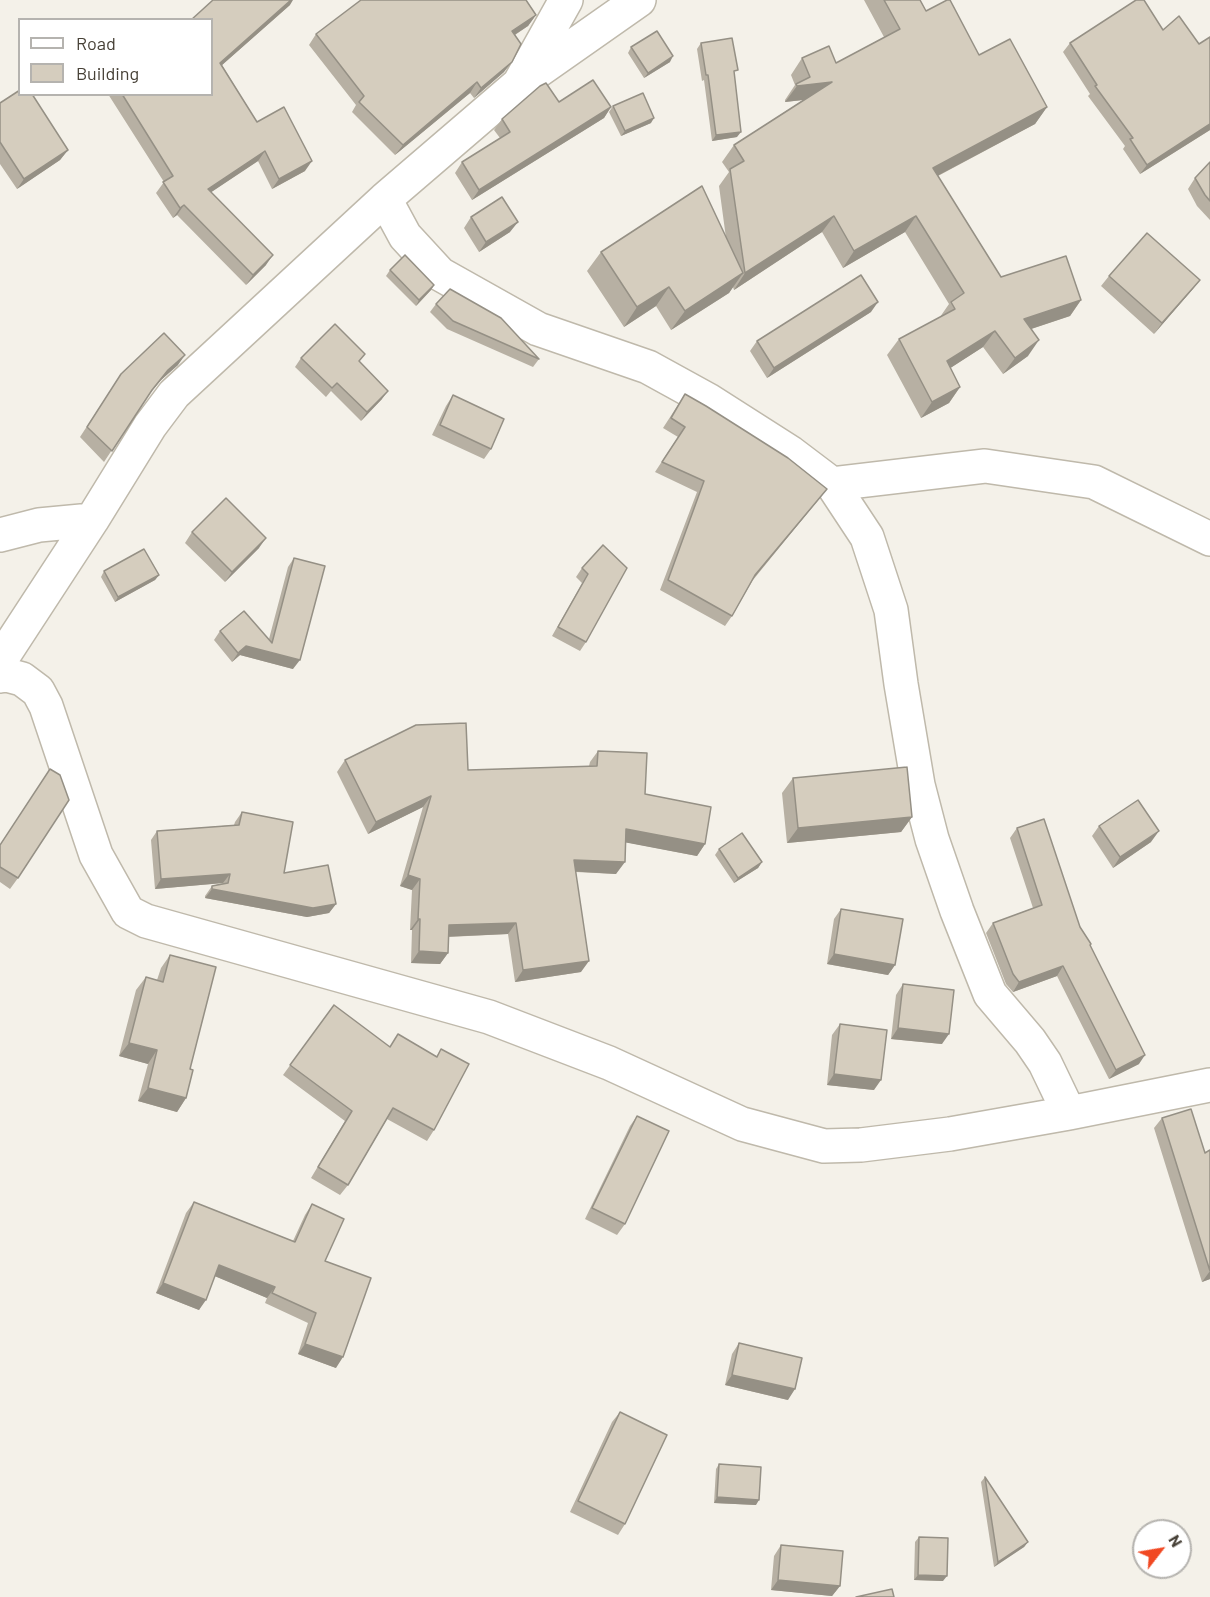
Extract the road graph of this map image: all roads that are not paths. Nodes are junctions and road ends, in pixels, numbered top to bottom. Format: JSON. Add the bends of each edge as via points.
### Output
{"nodes":[{"id":1,"x":566,"y":0,"type":"edge"},
{"id":2,"x":639,"y":0,"type":"edge"},
{"id":3,"x":519,"y":84,"type":"junction"},
{"id":4,"x":385,"y":199,"type":"junction"},
{"id":5,"x":832,"y":484,"type":"junction"},
{"id":6,"x":92,"y":520,"type":"junction"},
{"id":7,"x":0,"y":535,"type":"edge"},
{"id":8,"x":1210,"y":539,"type":"edge"},
{"id":9,"x":0,"y":661,"type":"edge"},
{"id":10,"x":0,"y":676,"type":"edge"},
{"id":11,"x":1210,"y":1086,"type":"edge"},
{"id":12,"x":1069,"y":1113,"type":"junction"}],
"edges":[{"from":1,"to":3,"type":"street"},
{"from":2,"to":3,"type":"street"},
{"from":3,"to":4,"type":"street"},
{"from":4,"to":5,"type":"street","via":[[405,236],[440,274],[538,329],[648,367],[727,412]]},
{"from":4,"to":6,"type":"street","via":[[174,394]]},
{"from":5,"to":8,"type":"street","via":[[985,466],[1095,482]]},
{"from":5,"to":12,"type":"street","via":[[867,537],[891,610],[918,784],[957,911],[990,994],[1045,1063]]},
{"from":6,"to":7,"type":"street","via":[[39,525]]},
{"from":6,"to":9,"type":"street"},
{"from":10,"to":12,"type":"street","via":[[22,679],[38,691],[96,855],[128,912],[146,921],[489,1017],[609,1063],[742,1124],[824,1146],[950,1134]]},
{"from":11,"to":12,"type":"street"}]}
